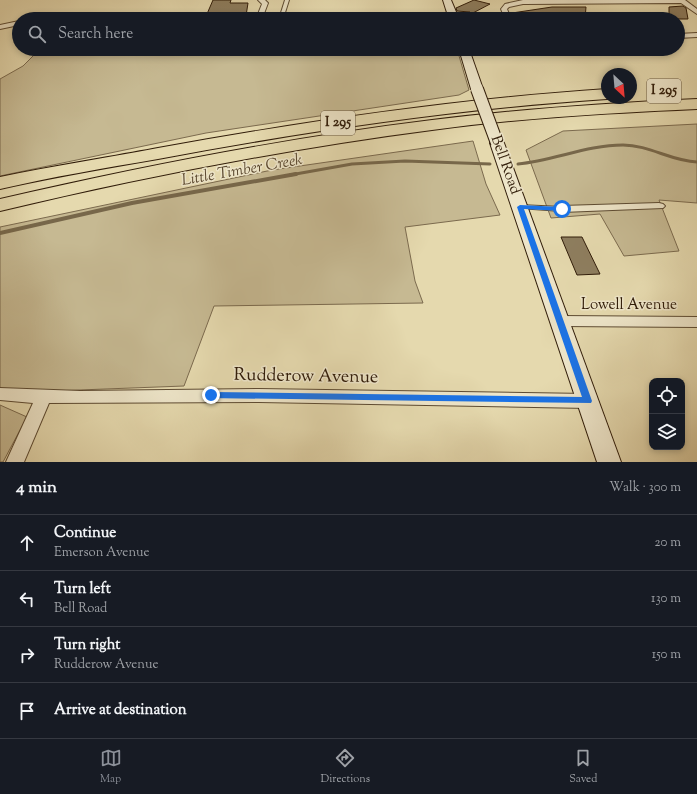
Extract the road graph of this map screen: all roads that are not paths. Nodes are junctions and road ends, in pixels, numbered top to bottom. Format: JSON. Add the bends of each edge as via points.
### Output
{"nodes":[{"id":1,"x":261,"y":0,"type":"edge"},
{"id":2,"x":287,"y":0,"type":"edge"},
{"id":3,"x":447,"y":0,"type":"edge"},
{"id":4,"x":682,"y":0,"type":"edge"},
{"id":5,"x":262,"y":12,"type":"edge"},
{"id":6,"x":283,"y":12,"type":"edge"},
{"id":7,"x":451,"y":12,"type":"edge"},
{"id":8,"x":505,"y":12,"type":"edge"},
{"id":9,"x":697,"y":12,"type":"edge"},
{"id":10,"x":12,"y":24,"type":"edge"},
{"id":11,"x":0,"y":27,"type":"edge"},
{"id":12,"x":697,"y":35,"type":"edge"},
{"id":13,"x":685,"y":36,"type":"edge"},
{"id":14,"x":466,"y":56,"type":"edge"},
{"id":15,"x":601,"y":94,"type":"edge"},
{"id":16,"x":697,"y":104,"type":"edge"},
{"id":17,"x":143,"y":156,"type":"junction"},
{"id":18,"x":0,"y":183,"type":"edge"},
{"id":19,"x":0,"y":189,"type":"edge"},
{"id":20,"x":0,"y":205,"type":"edge"},
{"id":21,"x":659,"y":206,"type":"dead end"},
{"id":22,"x":520,"y":207,"type":"junction"},
{"id":23,"x":562,"y":209,"type":"joint"},
{"id":24,"x":561,"y":321,"type":"junction"},
{"id":25,"x":697,"y":322,"type":"edge"},
{"id":26,"x":0,"y":394,"type":"edge"},
{"id":27,"x":44,"y":397,"type":"junction"},
{"id":28,"x":588,"y":401,"type":"junction"},
{"id":29,"x":16,"y":462,"type":"edge"},
{"id":30,"x":609,"y":462,"type":"edge"}],
"edges":[{"from":1,"to":5,"type":"street","via":[[265,3]]},
{"from":2,"to":6,"type":"lane"},
{"from":3,"to":7,"type":"street"},
{"from":4,"to":8,"type":"street","via":[[523,2],[507,5]]},
{"from":4,"to":9,"type":"street"},
{"from":10,"to":11,"type":"street"},
{"from":12,"to":13,"type":"street"},
{"from":14,"to":22,"type":"street","name":"Bell Road","bridge":true},
{"from":15,"to":17,"type":"highway","number":"I 295","via":[[511,102],[337,123]]},
{"from":16,"to":20,"type":"highway","number":"I 295","via":[[526,115],[350,137],[191,164]]},
{"from":17,"to":18,"type":"highway"},
{"from":17,"to":19,"type":"highway","number":"I 295"},
{"from":21,"to":23,"type":"street"},
{"from":22,"to":23,"type":"lane"},
{"from":22,"to":24,"type":"street","name":"Bell Road"},
{"from":24,"to":25,"type":"street","name":"Lowell Avenue"},
{"from":24,"to":28,"type":"street","name":"Bell Road"},
{"from":26,"to":27,"type":"street","name":"Rudderow Avenue"},
{"from":27,"to":28,"type":"street","name":"Rudderow Avenue","via":[[146,398],[211,395]]},
{"from":27,"to":29,"type":"street"},
{"from":28,"to":30,"type":"street","name":"Bell Road"}]}
